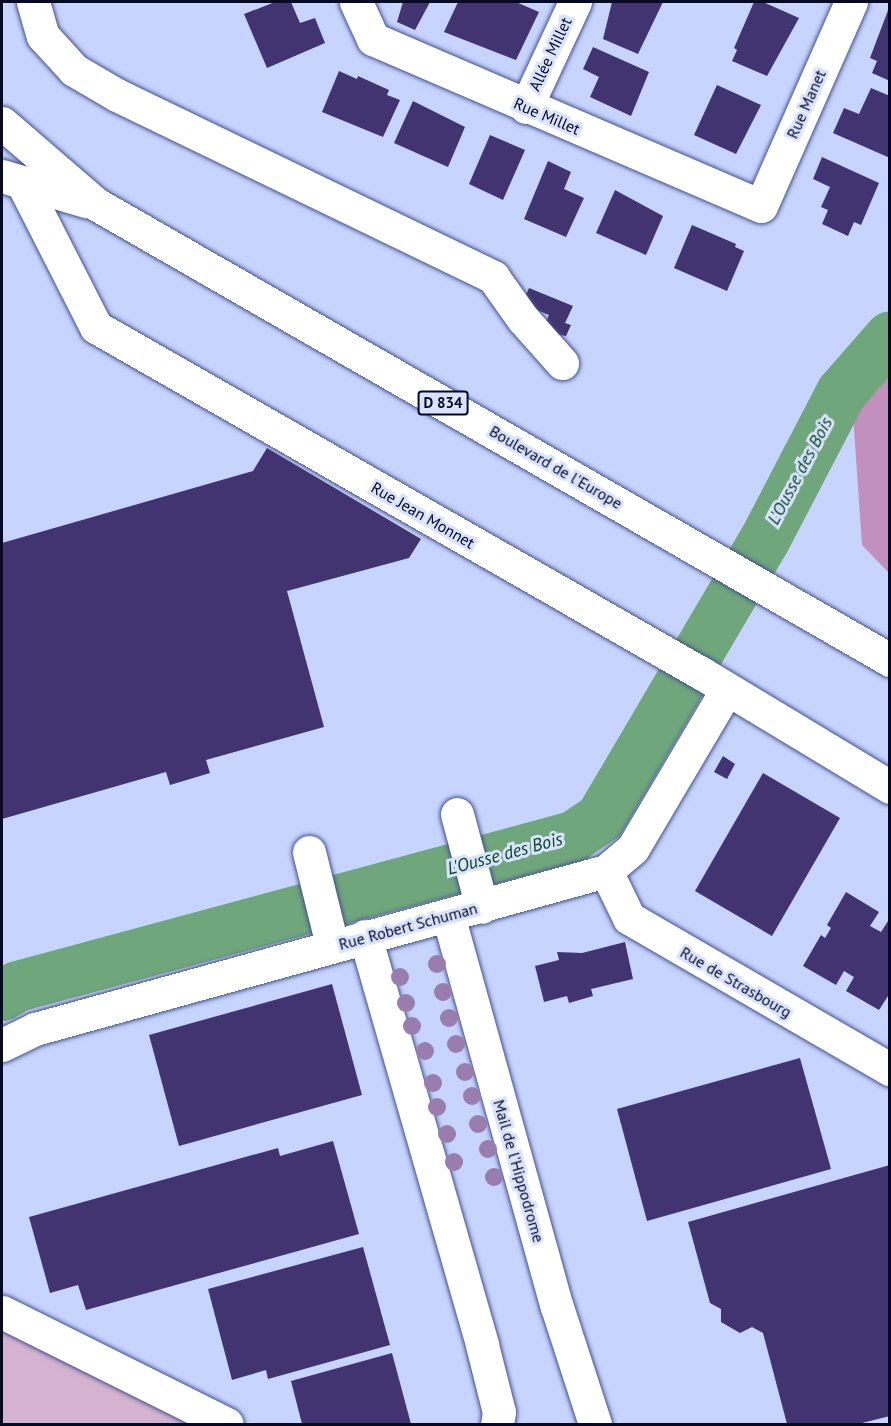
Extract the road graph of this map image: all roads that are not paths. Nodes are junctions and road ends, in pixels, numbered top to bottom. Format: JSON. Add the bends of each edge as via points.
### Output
{"nodes":[{"id":1,"x":33,"y":2,"type":"edge"},
{"id":2,"x":356,"y":2,"type":"edge"},
{"id":3,"x":575,"y":2,"type":"edge"},
{"id":4,"x":851,"y":2,"type":"edge"},
{"id":5,"x":526,"y":107,"type":"junction"},
{"id":6,"x":2,"y":123,"type":"edge"},
{"id":7,"x":12,"y":179,"type":"edge"},
{"id":8,"x":96,"y":204,"type":"junction"},
{"id":9,"x":761,"y":207,"type":"joint"},
{"id":10,"x":562,"y":363,"type":"dead end"},
{"id":11,"x":890,"y":660,"type":"edge"},
{"id":12,"x":702,"y":675,"type":"junction"},
{"id":13,"x":890,"y":786,"type":"edge"},
{"id":14,"x":465,"y":842,"type":"dead end"},
{"id":15,"x":309,"y":852,"type":"dead end"},
{"id":16,"x":606,"y":871,"type":"junction"},
{"id":17,"x":482,"y":907,"type":"junction"},
{"id":18,"x":448,"y":915,"type":"junction"},
{"id":19,"x":365,"y":936,"type":"junction"},
{"id":20,"x":332,"y":945,"type":"junction"},
{"id":21,"x":2,"y":1045,"type":"edge"},
{"id":22,"x":890,"y":1069,"type":"edge"},
{"id":23,"x":2,"y":1312,"type":"edge"},
{"id":24,"x":227,"y":1425,"type":"edge"},
{"id":25,"x":497,"y":1425,"type":"edge"},
{"id":26,"x":595,"y":1425,"type":"edge"}],
"edges":[{"from":1,"to":10,"type":"street","via":[[42,36],[74,70],[117,95],[493,277]]},
{"from":2,"to":5,"type":"street","name":"Rue Millet","via":[[373,39]]},
{"from":3,"to":5,"type":"street","name":"Allée Millet"},
{"from":4,"to":9,"type":"street","name":"Rue Manet"},
{"from":5,"to":9,"type":"street","name":"Rue Millet"},
{"from":6,"to":8,"type":"street","name":"Boulevard de l'Europe","number":"D 834"},
{"from":7,"to":8,"type":"street","name":"Boulevard de l'Europe","number":"D 834"},
{"from":7,"to":12,"type":"street","name":"Rue Jean Monnet","via":[[96,327]]},
{"from":8,"to":11,"type":"street","name":"Boulevard de l'Europe","number":"D 834"},
{"from":12,"to":13,"type":"street","name":"Rue Jean Monnet"},
{"from":12,"to":16,"type":"street","name":"Rue Robert Schuman","via":[[633,848]]},
{"from":14,"to":17,"type":"street"},
{"from":15,"to":20,"type":"street"},
{"from":16,"to":17,"type":"street","name":"Rue Robert Schuman"},
{"from":16,"to":22,"type":"street","name":"Rue de Strasbourg","via":[[629,918]]},
{"from":17,"to":18,"type":"street","name":"Rue Robert Schuman"},
{"from":18,"to":19,"type":"street","name":"Rue Robert Schuman"},
{"from":18,"to":26,"type":"street","name":"Mail de l'Hippodrome","via":[[557,1307]]},
{"from":19,"to":20,"type":"street","name":"Rue Robert Schuman"},
{"from":19,"to":25,"type":"street","via":[[482,1345],[499,1412]]},
{"from":20,"to":21,"type":"street","name":"Rue Robert Schuman","via":[[35,1029]]},
{"from":23,"to":24,"type":"street"}]}
